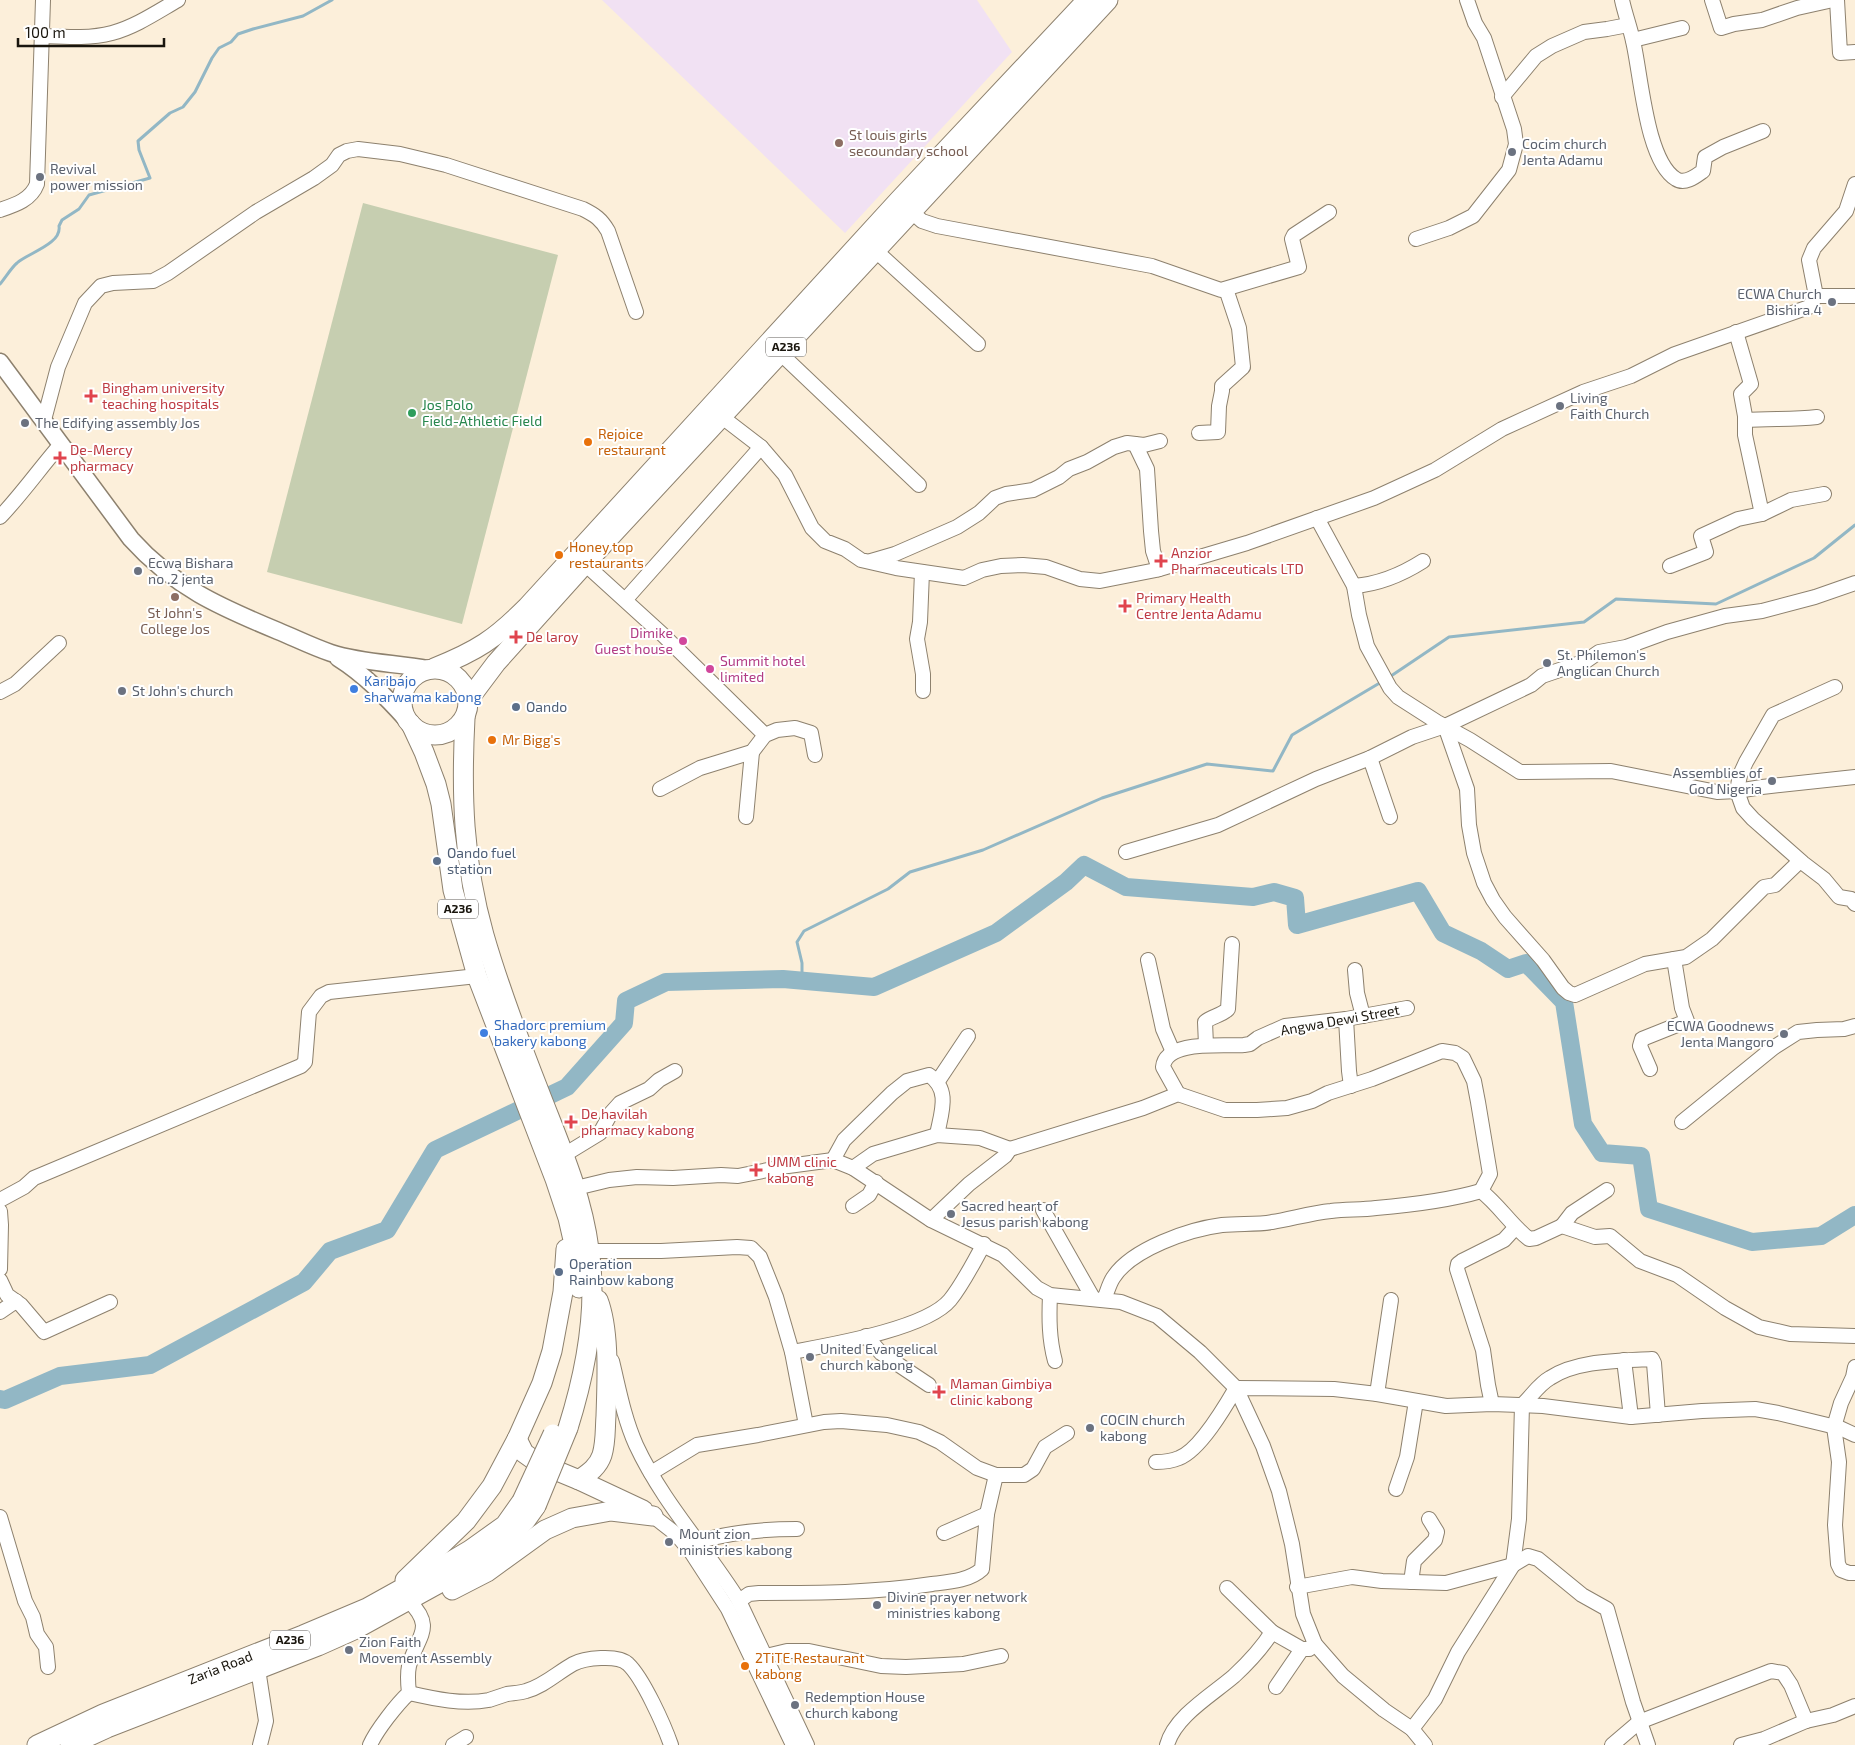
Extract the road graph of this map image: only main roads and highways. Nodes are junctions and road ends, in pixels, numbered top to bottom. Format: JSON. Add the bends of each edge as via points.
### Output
{"nodes":[{"id":1,"x":1087,"y":0,"type":"edge"},
{"id":2,"x":1108,"y":0,"type":"edge"},
{"id":3,"x":905,"y":206,"type":"junction"},
{"id":4,"x":0,"y":362,"type":"edge"},
{"id":5,"x":330,"y":653,"type":"junction"},
{"id":6,"x":431,"y":669,"type":"junction"},
{"id":7,"x":469,"y":699,"type":"junction"},
{"id":8,"x":465,"y":718,"type":"junction"},
{"id":9,"x":409,"y":722,"type":"junction"},
{"id":10,"x":528,"y":1087,"type":"junction"},
{"id":11,"x":542,"y":1122,"type":"junction"},
{"id":12,"x":555,"y":1179,"type":"junction"},
{"id":13,"x":591,"y":1284,"type":"junction"},
{"id":14,"x":562,"y":1427,"type":"junction"},
{"id":15,"x":517,"y":1440,"type":"junction"},
{"id":16,"x":579,"y":1480,"type":"junction"},
{"id":17,"x":530,"y":1504,"type":"junction"},
{"id":18,"x":408,"y":1596,"type":"junction"},
{"id":19,"x":37,"y":1745,"type":"edge"},
{"id":20,"x":70,"y":1745,"type":"edge"}],
"edges":[{"from":1,"to":3,"type":"highway","number":"A236"},
{"from":2,"to":3,"type":"highway","number":"A236"},
{"from":3,"to":6,"type":"highway","number":"A236","via":[[527,607],[482,646]]},
{"from":3,"to":7,"type":"highway","number":"A236","via":[[876,252],[586,564],[496,663]]},
{"from":4,"to":5,"type":"main road","via":[[114,518],[147,557],[192,591],[234,613]]},
{"from":5,"to":6,"type":"main road"},
{"from":5,"to":9,"type":"main road","via":[[365,678]]},
{"from":6,"to":7,"type":"highway","via":[[445,669],[454,674],[461,680]]},
{"from":6,"to":9,"type":"highway","number":"A236","via":[[416,675],[406,685],[402,706]]},
{"from":7,"to":8,"type":"highway","number":"A236"},
{"from":8,"to":9,"type":"highway","via":[[450,732],[436,736],[422,733]]},
{"from":8,"to":10,"type":"highway","number":"A236","via":[[463,813],[471,880]]},
{"from":9,"to":10,"type":"highway","number":"A236","via":[[436,784],[453,890],[477,976]]},
{"from":10,"to":11,"type":"highway","number":"A236"},
{"from":11,"to":12,"type":"highway","number":"A236"},
{"from":11,"to":13,"type":"highway","number":"A236","via":[[564,1155],[576,1188],[590,1251]]},
{"from":12,"to":14,"type":"highway","number":"A236","via":[[572,1234],[580,1297],[576,1347]]},
{"from":12,"to":15,"type":"highway","via":[[566,1247],[563,1292],[552,1351]]},
{"from":13,"to":14,"type":"highway","number":"A236","via":[[588,1346],[578,1395]]},
{"from":13,"to":16,"type":"highway","via":[[604,1325],[605,1444],[599,1462]]},
{"from":14,"to":17,"type":"highway","number":"A236","bridge":true},
{"from":15,"to":16,"type":"highway","via":[[530,1458]]},
{"from":15,"to":18,"type":"highway","via":[[492,1486]]},
{"from":16,"to":18,"type":"highway","via":[[653,1516],[611,1511],[572,1518],[545,1530],[487,1572],[447,1592]]},
{"from":17,"to":18,"type":"highway","name":"Zaria Road","number":"A236"},
{"from":17,"to":18,"type":"highway","number":"A236","via":[[526,1520],[508,1538],[467,1568]]},
{"from":18,"to":19,"type":"highway","name":"Zaria Road","number":"A236","via":[[367,1608],[103,1714]]},
{"from":18,"to":20,"type":"highway","number":"A236","via":[[356,1629]]}]}
